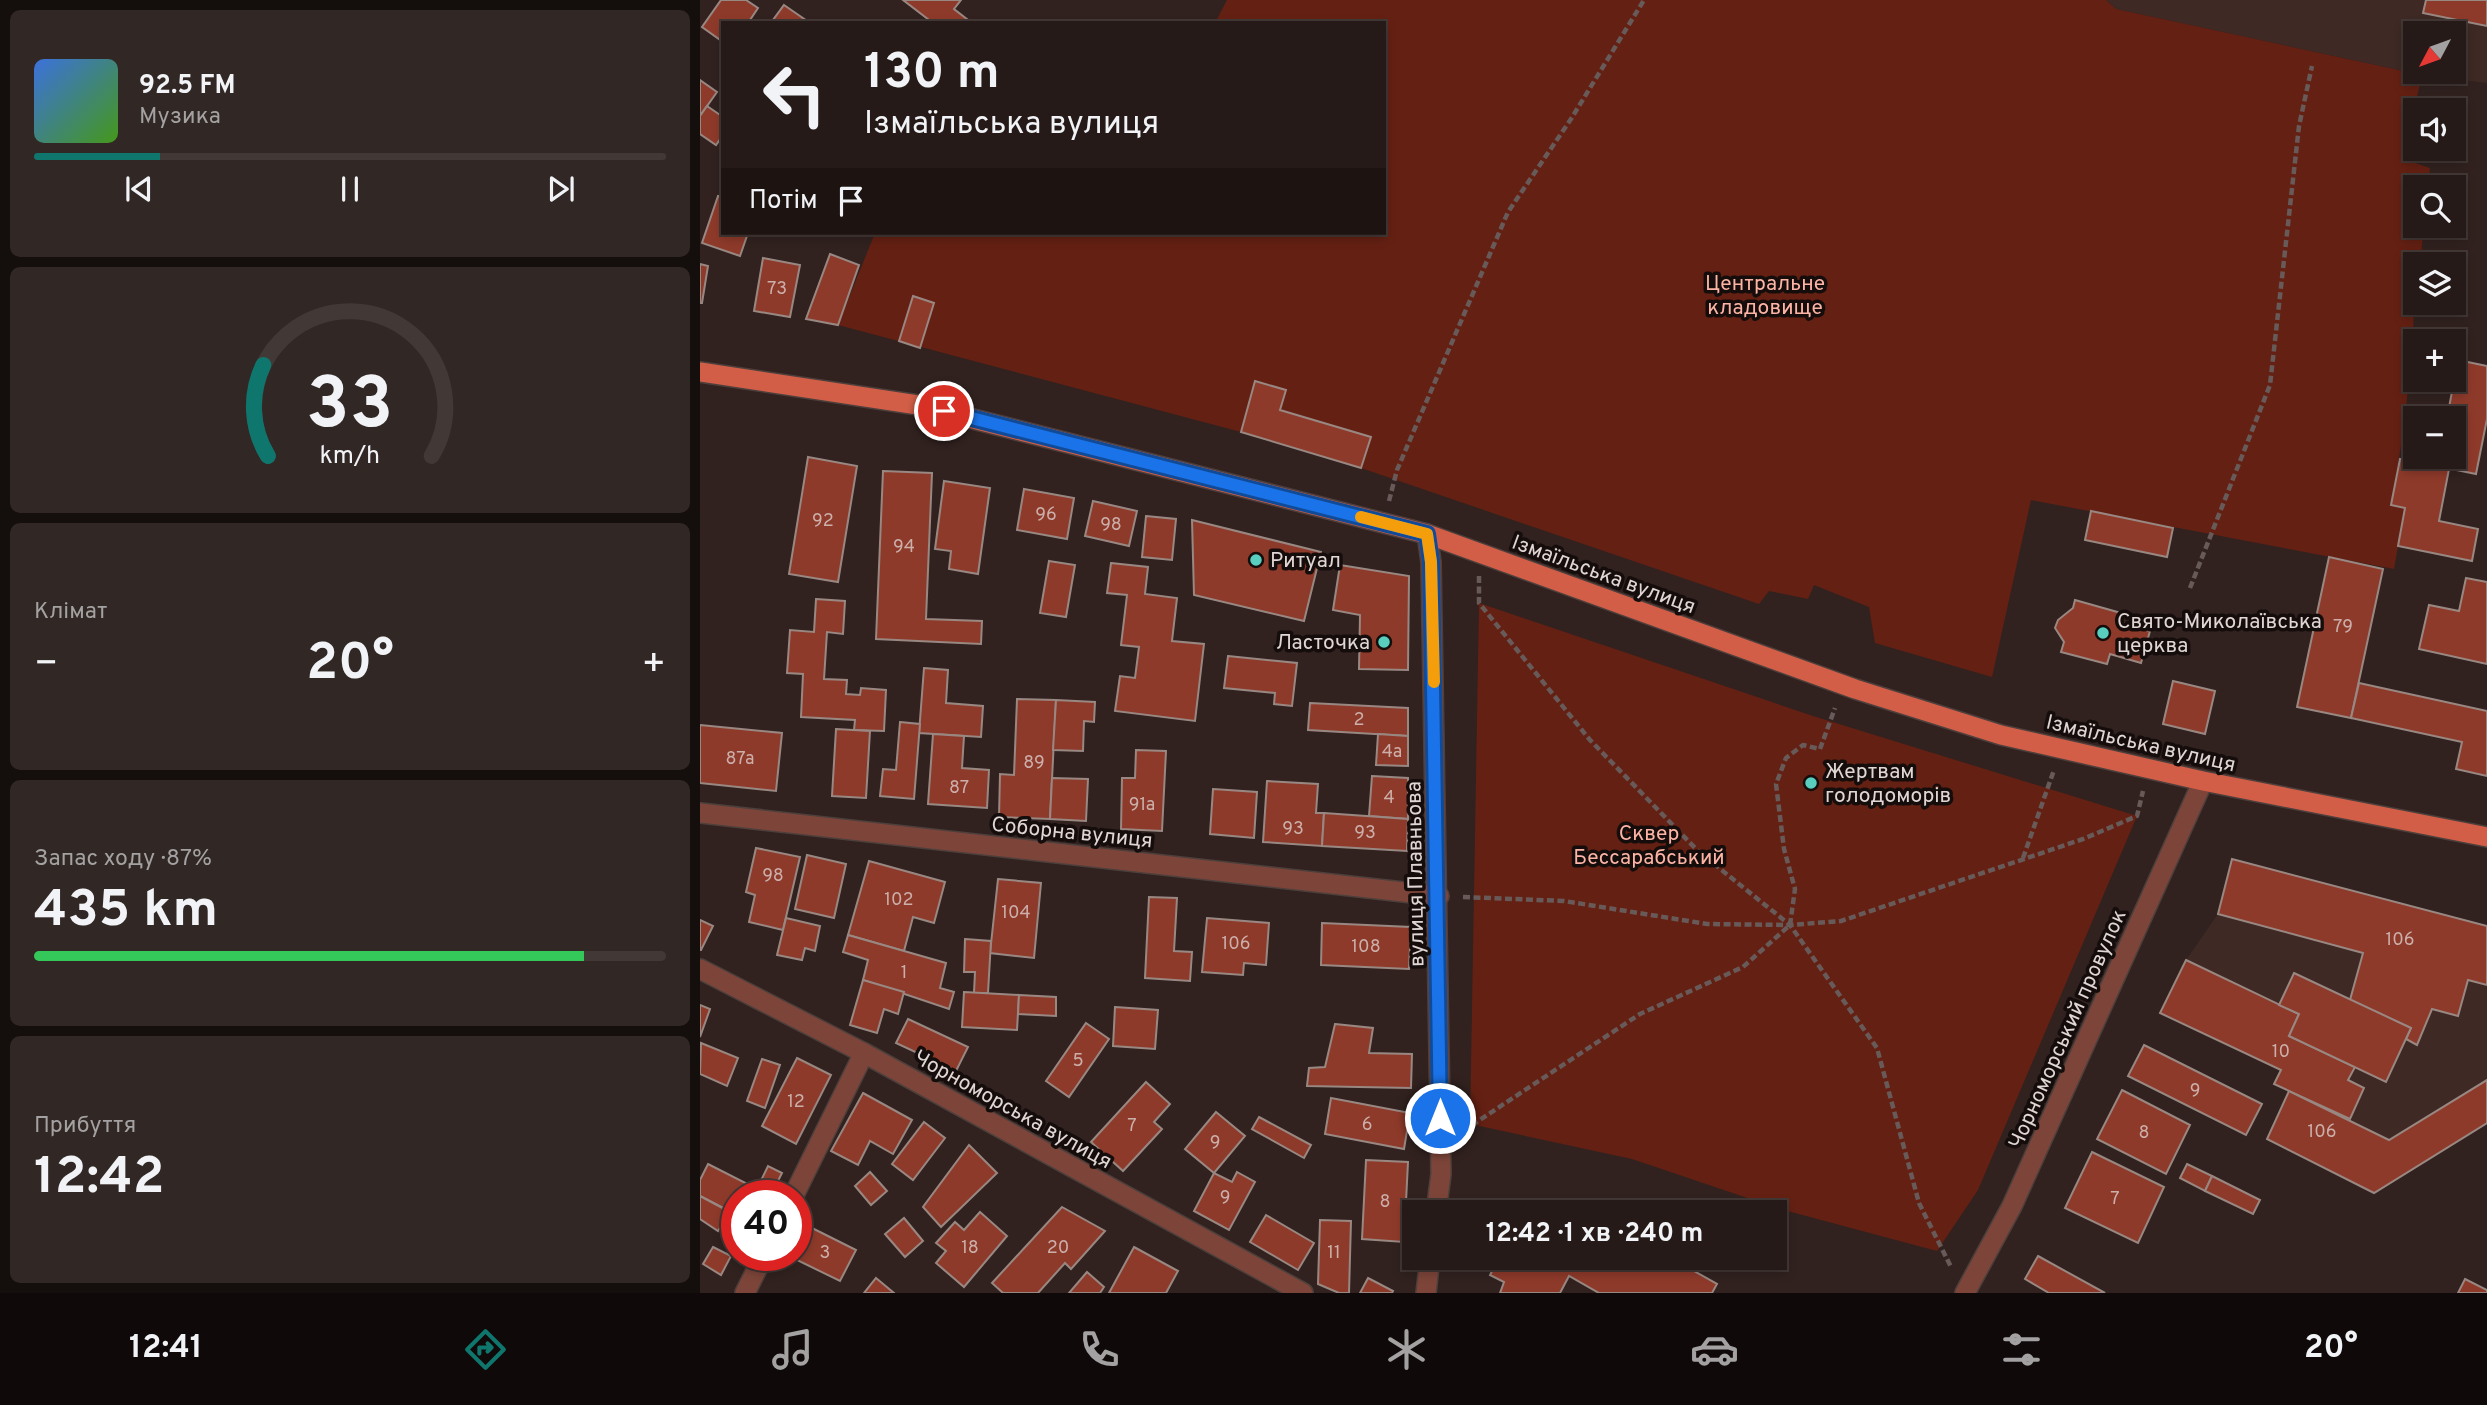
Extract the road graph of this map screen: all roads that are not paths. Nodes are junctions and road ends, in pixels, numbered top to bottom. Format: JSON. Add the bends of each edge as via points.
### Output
{"nodes":[{"id":1,"x":700,"y":372,"type":"edge"},
{"id":2,"x":1427,"y":534,"type":"junction"},
{"id":3,"x":2203,"y":781,"type":"junction"},
{"id":4,"x":700,"y":813,"type":"edge"},
{"id":5,"x":2487,"y":837,"type":"edge"},
{"id":6,"x":1439,"y":896,"type":"junction"},
{"id":7,"x":700,"y":969,"type":"edge"},
{"id":8,"x":864,"y":1053,"type":"junction"},
{"id":9,"x":801,"y":1180,"type":"edge"},
{"id":10,"x":1437,"y":1200,"type":"edge"},
{"id":11,"x":1429,"y":1270,"type":"edge"},
{"id":12,"x":756,"y":1271,"type":"edge"},
{"id":13,"x":745,"y":1293,"type":"edge"},
{"id":14,"x":1303,"y":1293,"type":"edge"},
{"id":15,"x":1426,"y":1293,"type":"edge"},
{"id":16,"x":1965,"y":1293,"type":"edge"}],
"edges":[{"from":1,"to":2,"type":"main road","name":"Ізмаїльська вулиця","via":[[918,405]]},
{"from":2,"to":3,"type":"main road","name":"Ізмаїльська вулиця","via":[[1844,685],[2001,734]]},
{"from":2,"to":6,"type":"street","name":"вулиця Плавньова"},
{"from":3,"to":5,"type":"main road","name":"Ізмаїльська вулиця"},
{"from":3,"to":16,"type":"street","name":"Чорноморський провулок","via":[[2012,1206]]},
{"from":4,"to":6,"type":"street","name":"Соборна вулиця"},
{"from":6,"to":10,"type":"street","name":"вулиця Плавньова"},
{"from":7,"to":8,"type":"street","name":"Чорноморська вулиця"},
{"from":8,"to":9,"type":"street"},
{"from":8,"to":14,"type":"street","name":"Чорноморська вулиця"},
{"from":11,"to":15,"type":"street"},
{"from":12,"to":13,"type":"street"}]}
